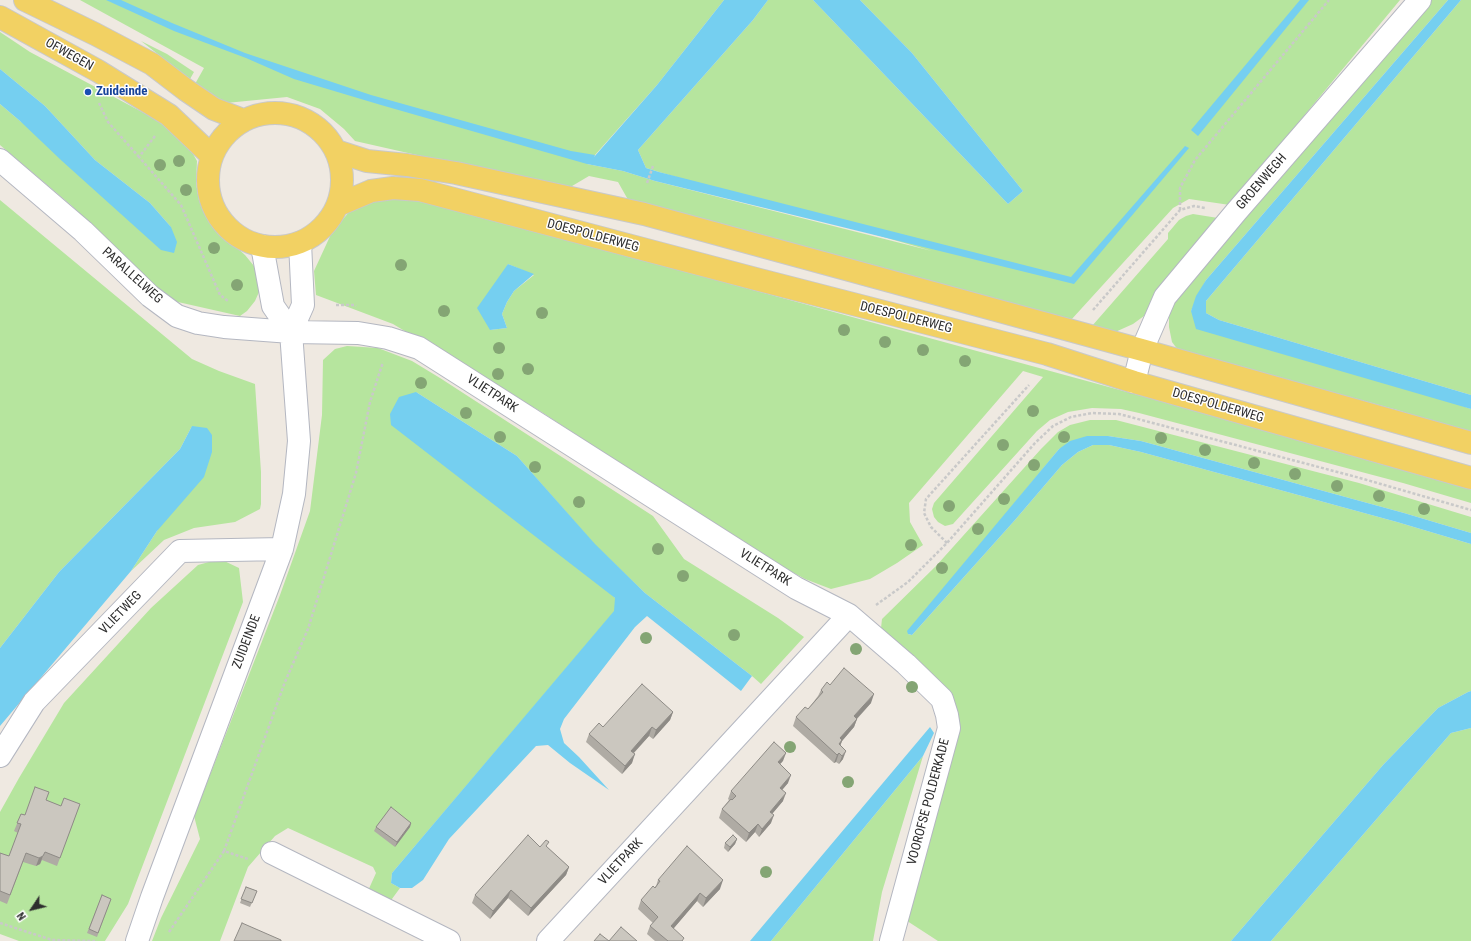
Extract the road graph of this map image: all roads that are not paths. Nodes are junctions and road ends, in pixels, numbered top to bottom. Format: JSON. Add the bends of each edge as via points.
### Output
{"nodes":[{"id":1,"x":25,"y":0,"type":"edge"},
{"id":2,"x":1420,"y":0,"type":"edge"},
{"id":3,"x":0,"y":17,"type":"edge"},
{"id":4,"x":243,"y":120,"type":"junction"},
{"id":5,"x":336,"y":151,"type":"junction"},
{"id":6,"x":212,"y":156,"type":"junction"},
{"id":7,"x":0,"y":160,"type":"edge"},
{"id":8,"x":338,"y":205,"type":"junction"},
{"id":9,"x":300,"y":243,"type":"junction"},
{"id":10,"x":262,"y":246,"type":"junction"},
{"id":11,"x":291,"y":332,"type":"junction"},
{"id":12,"x":1142,"y":350,"type":"junction"},
{"id":13,"x":1134,"y":382,"type":"junction"},
{"id":14,"x":1471,"y":443,"type":"edge"},
{"id":15,"x":1471,"y":478,"type":"edge"},
{"id":16,"x":282,"y":549,"type":"junction"},
{"id":17,"x":849,"y":615,"type":"junction"},
{"id":18,"x":0,"y":756,"type":"edge"},
{"id":19,"x":272,"y":853,"type":"road end"},
{"id":20,"x":898,"y":938,"type":"edge"},
{"id":21,"x":137,"y":941,"type":"edge"},
{"id":22,"x":449,"y":941,"type":"edge"},
{"id":23,"x":548,"y":941,"type":"edge"}],
"edges":[{"from":1,"to":4,"type":"main road","via":[[152,64],[214,109]]},
{"from":2,"to":12,"type":"street","name":"GROENWEGH","via":[[1165,297]]},
{"from":3,"to":6,"type":"main road","name":"OFWEGEN","via":[[169,115]]},
{"from":4,"to":5,"type":"main road","via":[[275,112],[297,116],[324,133]]},
{"from":4,"to":6,"type":"main road","via":[[224,135]]},
{"from":5,"to":8,"type":"main road","via":[[343,178]]},
{"from":5,"to":12,"type":"main road","via":[[367,161],[456,173],[644,214]]},
{"from":6,"to":10,"type":"main road","via":[[208,185],[216,213],[228,228],[244,240]]},
{"from":7,"to":11,"type":"street","name":"PARALLELWEG","via":[[83,231],[150,296],[177,316],[217,326]]},
{"from":8,"to":9,"type":"main road","via":[[323,228]]},
{"from":8,"to":13,"type":"main road","name":"DOESPOLDERWEG","via":[[371,191],[393,188],[420,190],[1047,354]]},
{"from":9,"to":10,"type":"main road","via":[[288,246]]},
{"from":9,"to":11,"type":"street","name":"ZUIDEINDE","via":[[303,305]]},
{"from":10,"to":11,"type":"street","name":"ZUIDEINDE","via":[[274,306]]},
{"from":11,"to":16,"type":"street","name":"ZUIDEINDE","via":[[299,441],[294,494]]},
{"from":11,"to":17,"type":"street","name":"VLIETPARK","via":[[358,333],[388,338],[419,348],[796,588]]},
{"from":12,"to":13,"type":"street","name":"GROENWEGH"},
{"from":12,"to":14,"type":"main road"},
{"from":13,"to":15,"type":"main road","name":"DOESPOLDERWEG"},
{"from":16,"to":18,"type":"street","name":"VLIETWEG","via":[[180,552],[34,702]]},
{"from":16,"to":21,"type":"street","name":"ZUIDEINDE"},
{"from":17,"to":20,"type":"street","name":"VOOROFSE POLDERKADE","via":[[942,699],[949,728]]},
{"from":17,"to":23,"type":"street","name":"VLIETPARK"},
{"from":19,"to":22,"type":"street"}]}
